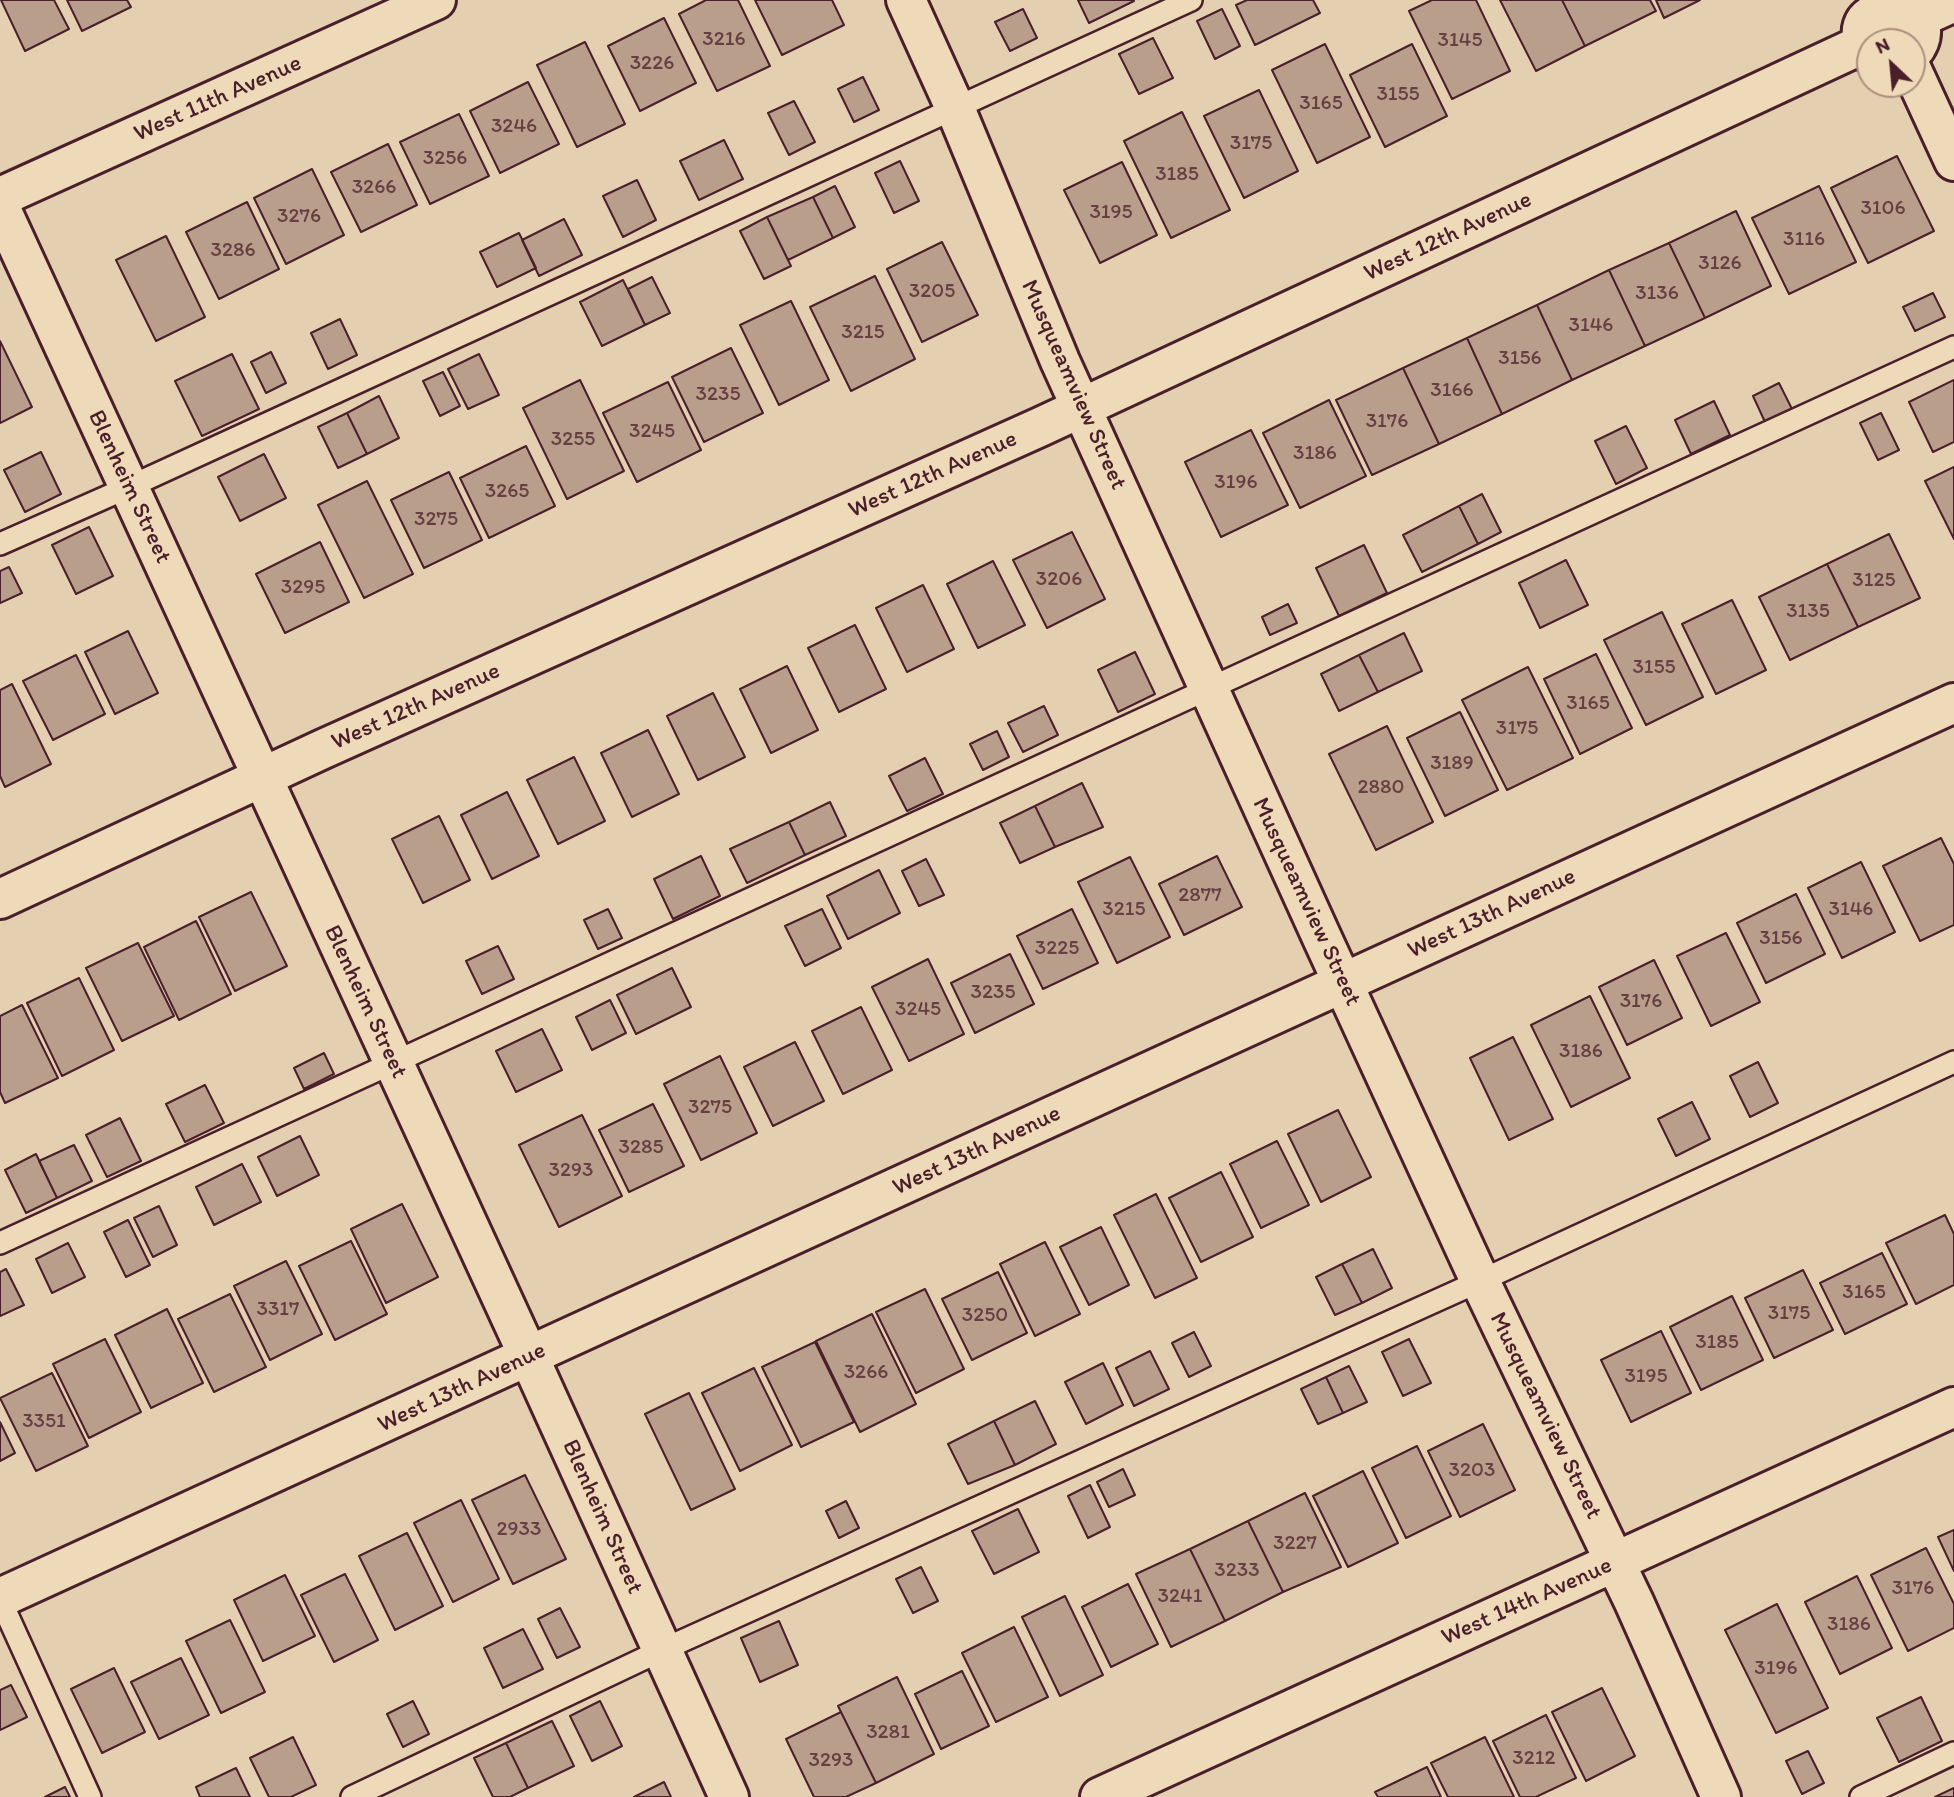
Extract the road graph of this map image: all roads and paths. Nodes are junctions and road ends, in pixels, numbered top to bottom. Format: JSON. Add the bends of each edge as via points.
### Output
{"nodes":[{"id":1,"x":436,"y":0,"type":"edge"},
{"id":2,"x":906,"y":0,"type":"edge"},
{"id":3,"x":1191,"y":0,"type":"edge"},
{"id":4,"x":1880,"y":1,"type":"edge"},
{"id":5,"x":1954,"y":2,"type":"edge"},
{"id":6,"x":1861,"y":28,"type":"edge"},
{"id":7,"x":1914,"y":28,"type":"edge"},
{"id":8,"x":1924,"y":28,"type":"edge"},
{"id":9,"x":1856,"y":54,"type":"edge"},
{"id":10,"x":1925,"y":98,"type":"edge"},
{"id":11,"x":955,"y":108,"type":"junction"},
{"id":12,"x":1954,"y":162,"type":"edge"},
{"id":13,"x":0,"y":197,"type":"edge"},
{"id":14,"x":0,"y":207,"type":"edge"},
{"id":15,"x":1954,"y":347,"type":"edge"},
{"id":16,"x":1081,"y":408,"type":"junction"},
{"id":17,"x":129,"y":487,"type":"junction"},
{"id":18,"x":0,"y":544,"type":"edge"},
{"id":19,"x":1209,"y":689,"type":"junction"},
{"id":20,"x":1954,"y":703,"type":"edge"},
{"id":21,"x":261,"y":777,"type":"junction"},
{"id":22,"x":0,"y":899,"type":"edge"},
{"id":23,"x":1343,"y":983,"type":"junction"},
{"id":24,"x":1954,"y":1062,"type":"edge"},
{"id":25,"x":393,"y":1063,"type":"junction"},
{"id":26,"x":0,"y":1243,"type":"edge"},
{"id":27,"x":1480,"y":1281,"type":"junction"},
{"id":28,"x":529,"y":1357,"type":"junction"},
{"id":29,"x":1954,"y":1407,"type":"edge"},
{"id":30,"x":1615,"y":1562,"type":"junction"},
{"id":31,"x":0,"y":1598,"type":"edge"},
{"id":32,"x":663,"y":1650,"type":"junction"},
{"id":33,"x":1954,"y":1754,"type":"edge"},
{"id":34,"x":90,"y":1797,"type":"edge"},
{"id":35,"x":352,"y":1797,"type":"edge"},
{"id":36,"x":729,"y":1797,"type":"edge"},
{"id":37,"x":1100,"y":1797,"type":"edge"},
{"id":38,"x":1721,"y":1797,"type":"edge"},
{"id":39,"x":1861,"y":1797,"type":"edge"}],
"edges":[{"from":1,"to":13,"type":"street","name":"West 11th Avenue"},
{"from":2,"to":11,"type":"street","name":"Musqueamview Street"},
{"from":3,"to":11,"type":"lane"},
{"from":4,"to":6,"type":"street"},
{"from":4,"to":7,"type":"street","via":[[1912,9]]},
{"from":5,"to":8,"type":"street"},
{"from":9,"to":16,"type":"street","name":"West 12th Avenue"},
{"from":10,"to":12,"type":"street"},
{"from":11,"to":16,"type":"street","name":"Musqueamview Street"},
{"from":11,"to":17,"type":"lane"},
{"from":14,"to":17,"type":"street","name":"Blenheim Street"},
{"from":15,"to":19,"type":"lane"},
{"from":16,"to":19,"type":"street","name":"Musqueamview Street"},
{"from":16,"to":21,"type":"street","name":"West 12th Avenue"},
{"from":17,"to":18,"type":"lane"},
{"from":17,"to":21,"type":"street","name":"Blenheim Street"},
{"from":19,"to":23,"type":"street","name":"Musqueamview Street"},
{"from":19,"to":25,"type":"lane"},
{"from":20,"to":23,"type":"street","name":"West 13th Avenue"},
{"from":21,"to":22,"type":"street","name":"West 12th Avenue"},
{"from":21,"to":25,"type":"street","name":"Blenheim Street"},
{"from":23,"to":27,"type":"street","name":"Musqueamview Street"},
{"from":23,"to":28,"type":"street","name":"West 13th Avenue"},
{"from":24,"to":27,"type":"lane"},
{"from":25,"to":26,"type":"lane"},
{"from":25,"to":28,"type":"street","name":"Blenheim Street"},
{"from":27,"to":30,"type":"street","name":"Musqueamview Street"},
{"from":27,"to":32,"type":"lane"},
{"from":28,"to":31,"type":"street","name":"West 13th Avenue"},
{"from":28,"to":32,"type":"street","name":"Blenheim Street"},
{"from":29,"to":30,"type":"street","name":"West 14th Avenue"},
{"from":30,"to":37,"type":"street","name":"West 14th Avenue"},
{"from":30,"to":38,"type":"street","name":"Musqueamview Street"},
{"from":31,"to":34,"type":"lane"},
{"from":32,"to":35,"type":"lane"},
{"from":32,"to":36,"type":"street","name":"Blenheim Street"},
{"from":33,"to":39,"type":"lane"}]}
